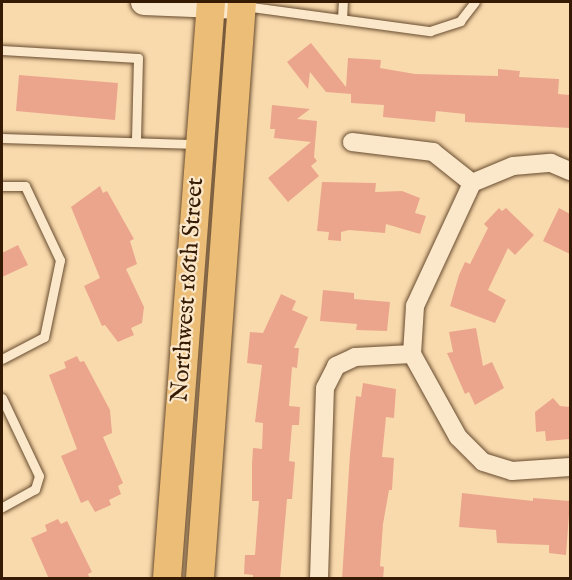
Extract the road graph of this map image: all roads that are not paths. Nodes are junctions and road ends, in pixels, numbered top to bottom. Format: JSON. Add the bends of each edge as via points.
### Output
{"nodes":[{"id":1,"x":144,"y":2,"type":"edge"},
{"id":2,"x":343,"y":2,"type":"edge"},
{"id":3,"x":475,"y":2,"type":"edge"},
{"id":4,"x":211,"y":3,"type":"edge"},
{"id":5,"x":242,"y":4,"type":"edge"},
{"id":6,"x":342,"y":19,"type":"junction"},
{"id":7,"x":2,"y":50,"type":"edge"},
{"id":8,"x":2,"y":138,"type":"edge"},
{"id":9,"x":136,"y":142,"type":"junction"},
{"id":10,"x":352,"y":142,"type":"dead end"},
{"id":11,"x":199,"y":144,"type":"junction"},
{"id":12,"x":570,"y":171,"type":"edge"},
{"id":13,"x":472,"y":183,"type":"junction"},
{"id":14,"x":2,"y":186,"type":"edge"},
{"id":15,"x":412,"y":354,"type":"junction"},
{"id":16,"x":2,"y":359,"type":"edge"},
{"id":17,"x":2,"y":398,"type":"edge"},
{"id":18,"x":570,"y":467,"type":"edge"},
{"id":19,"x":2,"y":507,"type":"edge"},
{"id":20,"x":167,"y":575,"type":"edge"},
{"id":21,"x":200,"y":576,"type":"edge"},
{"id":22,"x":320,"y":579,"type":"edge"}],
"edges":[{"from":1,"to":4,"type":"street"},
{"from":2,"to":6,"type":"lane"},
{"from":3,"to":6,"type":"lane","via":[[460,21],[430,31]]},
{"from":4,"to":5,"type":"street"},
{"from":4,"to":11,"type":"main road","name":"Northwest 186th Street"},
{"from":5,"to":6,"type":"lane"},
{"from":5,"to":21,"type":"main road","name":"Northwest 186th Street"},
{"from":7,"to":9,"type":"lane","via":[[138,58]]},
{"from":8,"to":9,"type":"lane"},
{"from":9,"to":11,"type":"lane"},
{"from":10,"to":13,"type":"street","via":[[433,152]]},
{"from":11,"to":20,"type":"main road","name":"Northwest 186th Street"},
{"from":12,"to":13,"type":"street","via":[[551,163],[513,166]]},
{"from":13,"to":15,"type":"street","via":[[415,306]]},
{"from":14,"to":16,"type":"lane","via":[[25,186],[60,260],[44,337]]},
{"from":15,"to":18,"type":"street","via":[[458,437],[483,462],[512,471]]},
{"from":15,"to":22,"type":"street","via":[[355,357],[336,366],[326,388]]},
{"from":17,"to":19,"type":"lane","via":[[39,476],[34,489]]},
{"from":20,"to":21,"type":"main road"}]}
